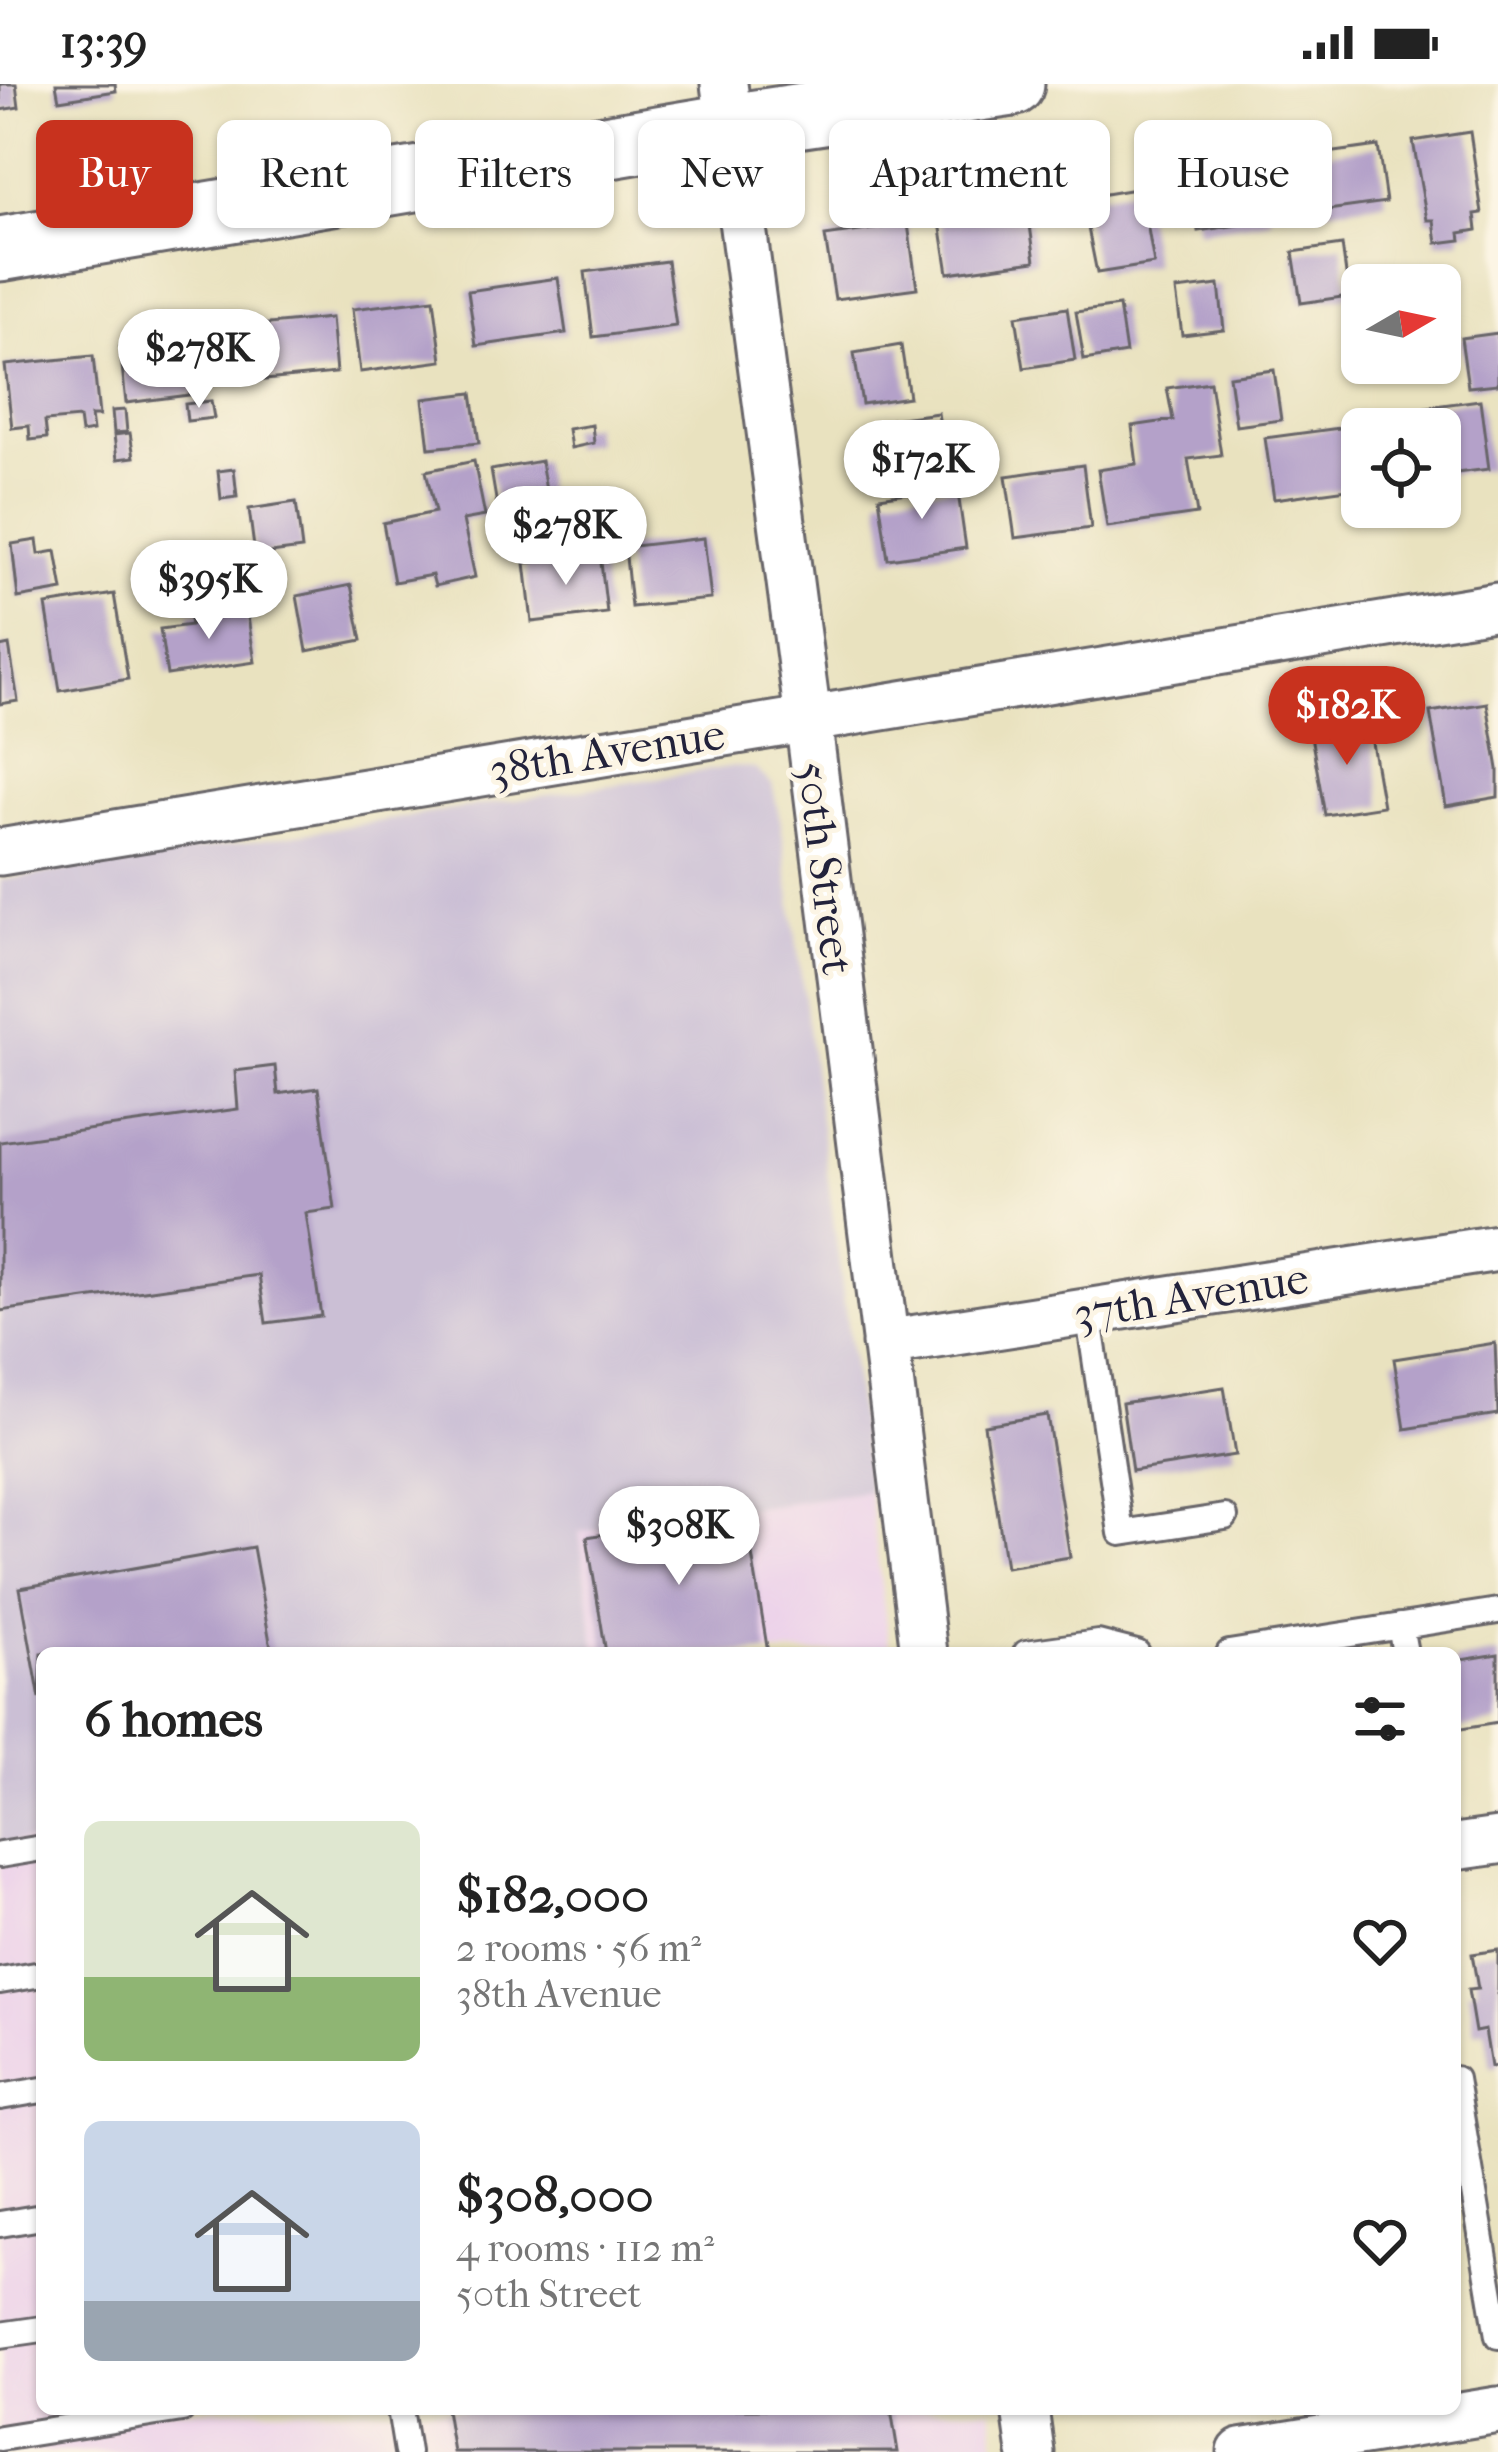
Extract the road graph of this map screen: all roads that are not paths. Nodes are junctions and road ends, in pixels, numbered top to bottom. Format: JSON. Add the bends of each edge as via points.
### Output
{"nodes":[{"id":1,"x":1012,"y":84,"type":"edge"},
{"id":2,"x":726,"y":105,"type":"edge"},
{"id":3,"x":0,"y":249,"type":"edge"},
{"id":4,"x":1498,"y":606,"type":"edge"},
{"id":5,"x":808,"y":718,"type":"junction"},
{"id":6,"x":0,"y":852,"type":"edge"},
{"id":7,"x":1498,"y":1248,"type":"edge"},
{"id":8,"x":1088,"y":1312,"type":"junction"},
{"id":9,"x":885,"y":1343,"type":"junction"},
{"id":10,"x":1225,"y":1516,"type":"dead end"},
{"id":11,"x":1498,"y":1611,"type":"edge"},
{"id":12,"x":1400,"y":1626,"type":"junction"},
{"id":13,"x":923,"y":1647,"type":"edge"},
{"id":14,"x":1069,"y":1647,"type":"edge"},
{"id":15,"x":1114,"y":1647,"type":"edge"},
{"id":16,"x":1286,"y":1647,"type":"edge"},
{"id":17,"x":1404,"y":1647,"type":"edge"},
{"id":18,"x":1498,"y":1841,"type":"edge"},
{"id":19,"x":1461,"y":1846,"type":"edge"},
{"id":20,"x":36,"y":1849,"type":"edge"},
{"id":21,"x":0,"y":1855,"type":"edge"},
{"id":22,"x":36,"y":1975,"type":"edge"},
{"id":23,"x":0,"y":1981,"type":"edge"},
{"id":24,"x":36,"y":2091,"type":"edge"},
{"id":25,"x":0,"y":2097,"type":"edge"},
{"id":26,"x":1461,"y":2115,"type":"edge"},
{"id":27,"x":36,"y":2218,"type":"edge"},
{"id":28,"x":0,"y":2224,"type":"edge"},
{"id":29,"x":36,"y":2330,"type":"edge"},
{"id":30,"x":0,"y":2336,"type":"edge"},
{"id":31,"x":1498,"y":2336,"type":"edge"},
{"id":32,"x":1498,"y":2410,"type":"edge"},
{"id":33,"x":144,"y":2415,"type":"edge"},
{"id":34,"x":401,"y":2415,"type":"edge"},
{"id":35,"x":1026,"y":2415,"type":"edge"},
{"id":36,"x":0,"y":2438,"type":"edge"},
{"id":37,"x":407,"y":2452,"type":"edge"},
{"id":38,"x":1030,"y":2452,"type":"edge"},
{"id":39,"x":1241,"y":2452,"type":"edge"}],
"edges":[{"from":1,"to":2,"type":"main road"},
{"from":2,"to":3,"type":"main road"},
{"from":2,"to":5,"type":"street","name":"50th Street"},
{"from":4,"to":5,"type":"street","name":"38th Avenue"},
{"from":5,"to":6,"type":"street","name":"38th Avenue"},
{"from":5,"to":9,"type":"street","name":"50th Street"},
{"from":7,"to":8,"type":"street","name":"37th Avenue"},
{"from":8,"to":9,"type":"street","name":"37th Avenue"},
{"from":8,"to":10,"type":"lane","via":[[1121,1533]]},
{"from":9,"to":13,"type":"street","name":"50th Street"},
{"from":11,"to":12,"type":"lane"},
{"from":12,"to":16,"type":"lane"},
{"from":12,"to":17,"type":"lane"},
{"from":14,"to":15,"type":"lane"},
{"from":18,"to":19,"type":"street"},
{"from":20,"to":21,"type":"lane"},
{"from":22,"to":23,"type":"lane"},
{"from":24,"to":25,"type":"lane"},
{"from":26,"to":31,"type":"lane"},
{"from":27,"to":28,"type":"lane"},
{"from":29,"to":30,"type":"lane"},
{"from":32,"to":39,"type":"street"},
{"from":33,"to":36,"type":"lane"},
{"from":34,"to":37,"type":"lane"},
{"from":35,"to":38,"type":"street"}]}
